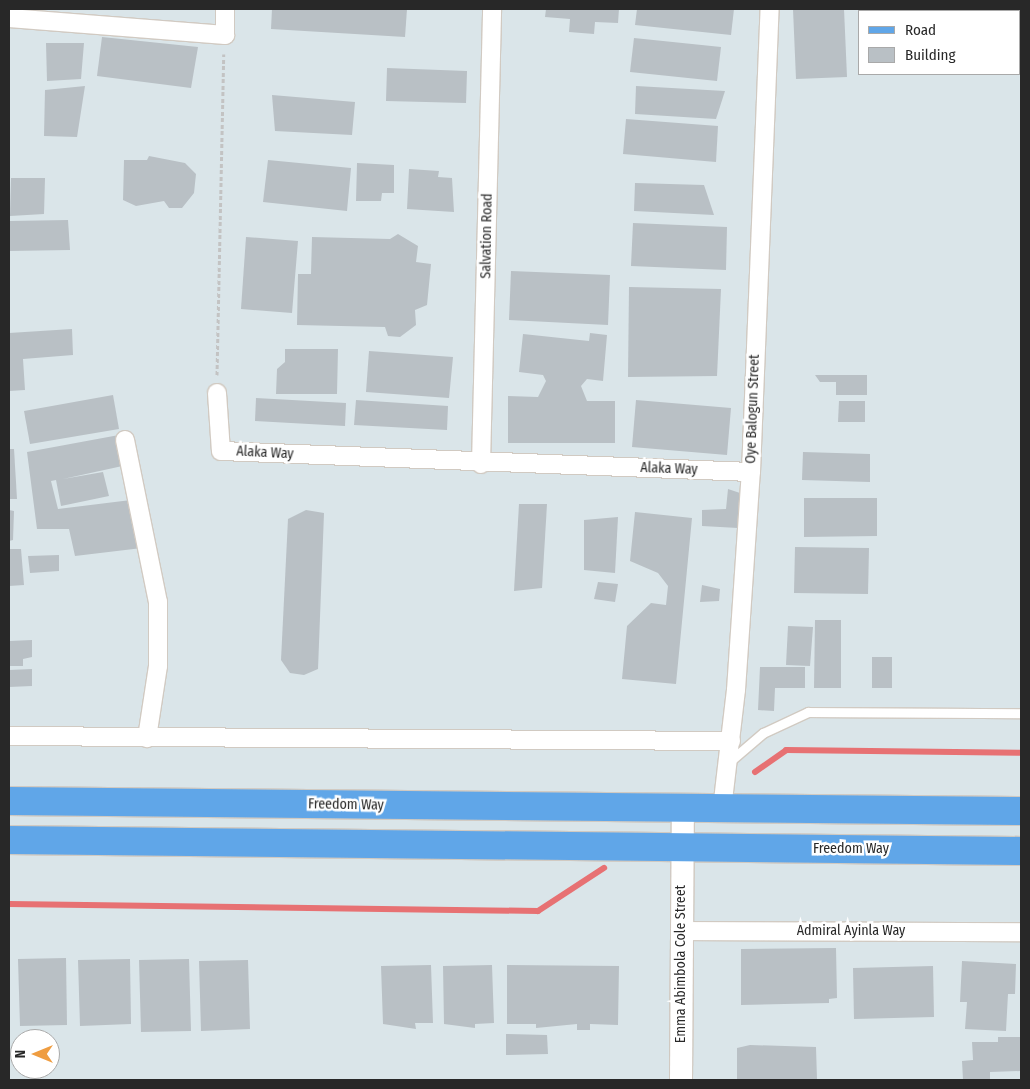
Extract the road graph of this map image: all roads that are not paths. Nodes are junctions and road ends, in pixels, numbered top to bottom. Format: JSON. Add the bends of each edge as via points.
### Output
{"nodes":[{"id":1,"x":225,"y":9,"type":"edge"},
{"id":2,"x":492,"y":9,"type":"edge"},
{"id":3,"x":770,"y":9,"type":"edge"},
{"id":4,"x":9,"y":18,"type":"edge"},
{"id":5,"x":217,"y":393,"type":"road end"},
{"id":6,"x":125,"y":440,"type":"dead end"},
{"id":7,"x":481,"y":464,"type":"junction"},
{"id":8,"x":751,"y":472,"type":"junction"},
{"id":9,"x":1021,"y":713,"type":"edge"},
{"id":10,"x":9,"y":736,"type":"edge"},
{"id":11,"x":147,"y":738,"type":"junction"},
{"id":12,"x":730,"y":741,"type":"junction"},
{"id":13,"x":727,"y":764,"type":"junction"},
{"id":14,"x":9,"y":802,"type":"edge"},
{"id":15,"x":683,"y":808,"type":"junction"},
{"id":16,"x":722,"y":809,"type":"junction"},
{"id":17,"x":1021,"y":811,"type":"edge"},
{"id":18,"x":9,"y":840,"type":"edge"},
{"id":19,"x":681,"y":848,"type":"junction"},
{"id":20,"x":1021,"y":851,"type":"edge"},
{"id":21,"x":681,"y":931,"type":"junction"},
{"id":22,"x":1021,"y":932,"type":"edge"},
{"id":23,"x":681,"y":1080,"type":"edge"}],
"edges":[{"from":1,"to":4,"type":"street","via":[[225,36]]},
{"from":2,"to":7,"type":"street","name":"Salvation Road"},
{"from":3,"to":8,"type":"street","name":"Oye Balogun Street"},
{"from":5,"to":7,"type":"street","name":"Alaka Way","via":[[221,451]]},
{"from":6,"to":11,"type":"street","via":[[158,602],[158,666]]},
{"from":7,"to":8,"type":"street","name":"Alaka Way"},
{"from":8,"to":12,"type":"street","name":"Oye Balogun Street"},
{"from":9,"to":13,"type":"lane","via":[[808,712],[763,733]]},
{"from":10,"to":11,"type":"street"},
{"from":11,"to":12,"type":"street"},
{"from":12,"to":13,"type":"street","name":"Oye Balogun Street"},
{"from":13,"to":16,"type":"street","name":"Oye Balogun Street"},
{"from":14,"to":15,"type":"main road","name":"Freedom Way"},
{"from":15,"to":16,"type":"main road","name":"Freedom Way"},
{"from":15,"to":19,"type":"street"},
{"from":16,"to":17,"type":"main road","name":"Freedom Way"},
{"from":18,"to":19,"type":"main road","name":"Freedom Way"},
{"from":19,"to":20,"type":"main road","name":"Freedom Way"},
{"from":19,"to":21,"type":"street","name":"Emma Abimbola Cole Street"},
{"from":21,"to":22,"type":"street","name":"Admiral Ayinla Way"},
{"from":21,"to":23,"type":"street","name":"Emma Abimbola Cole Street"}]}
